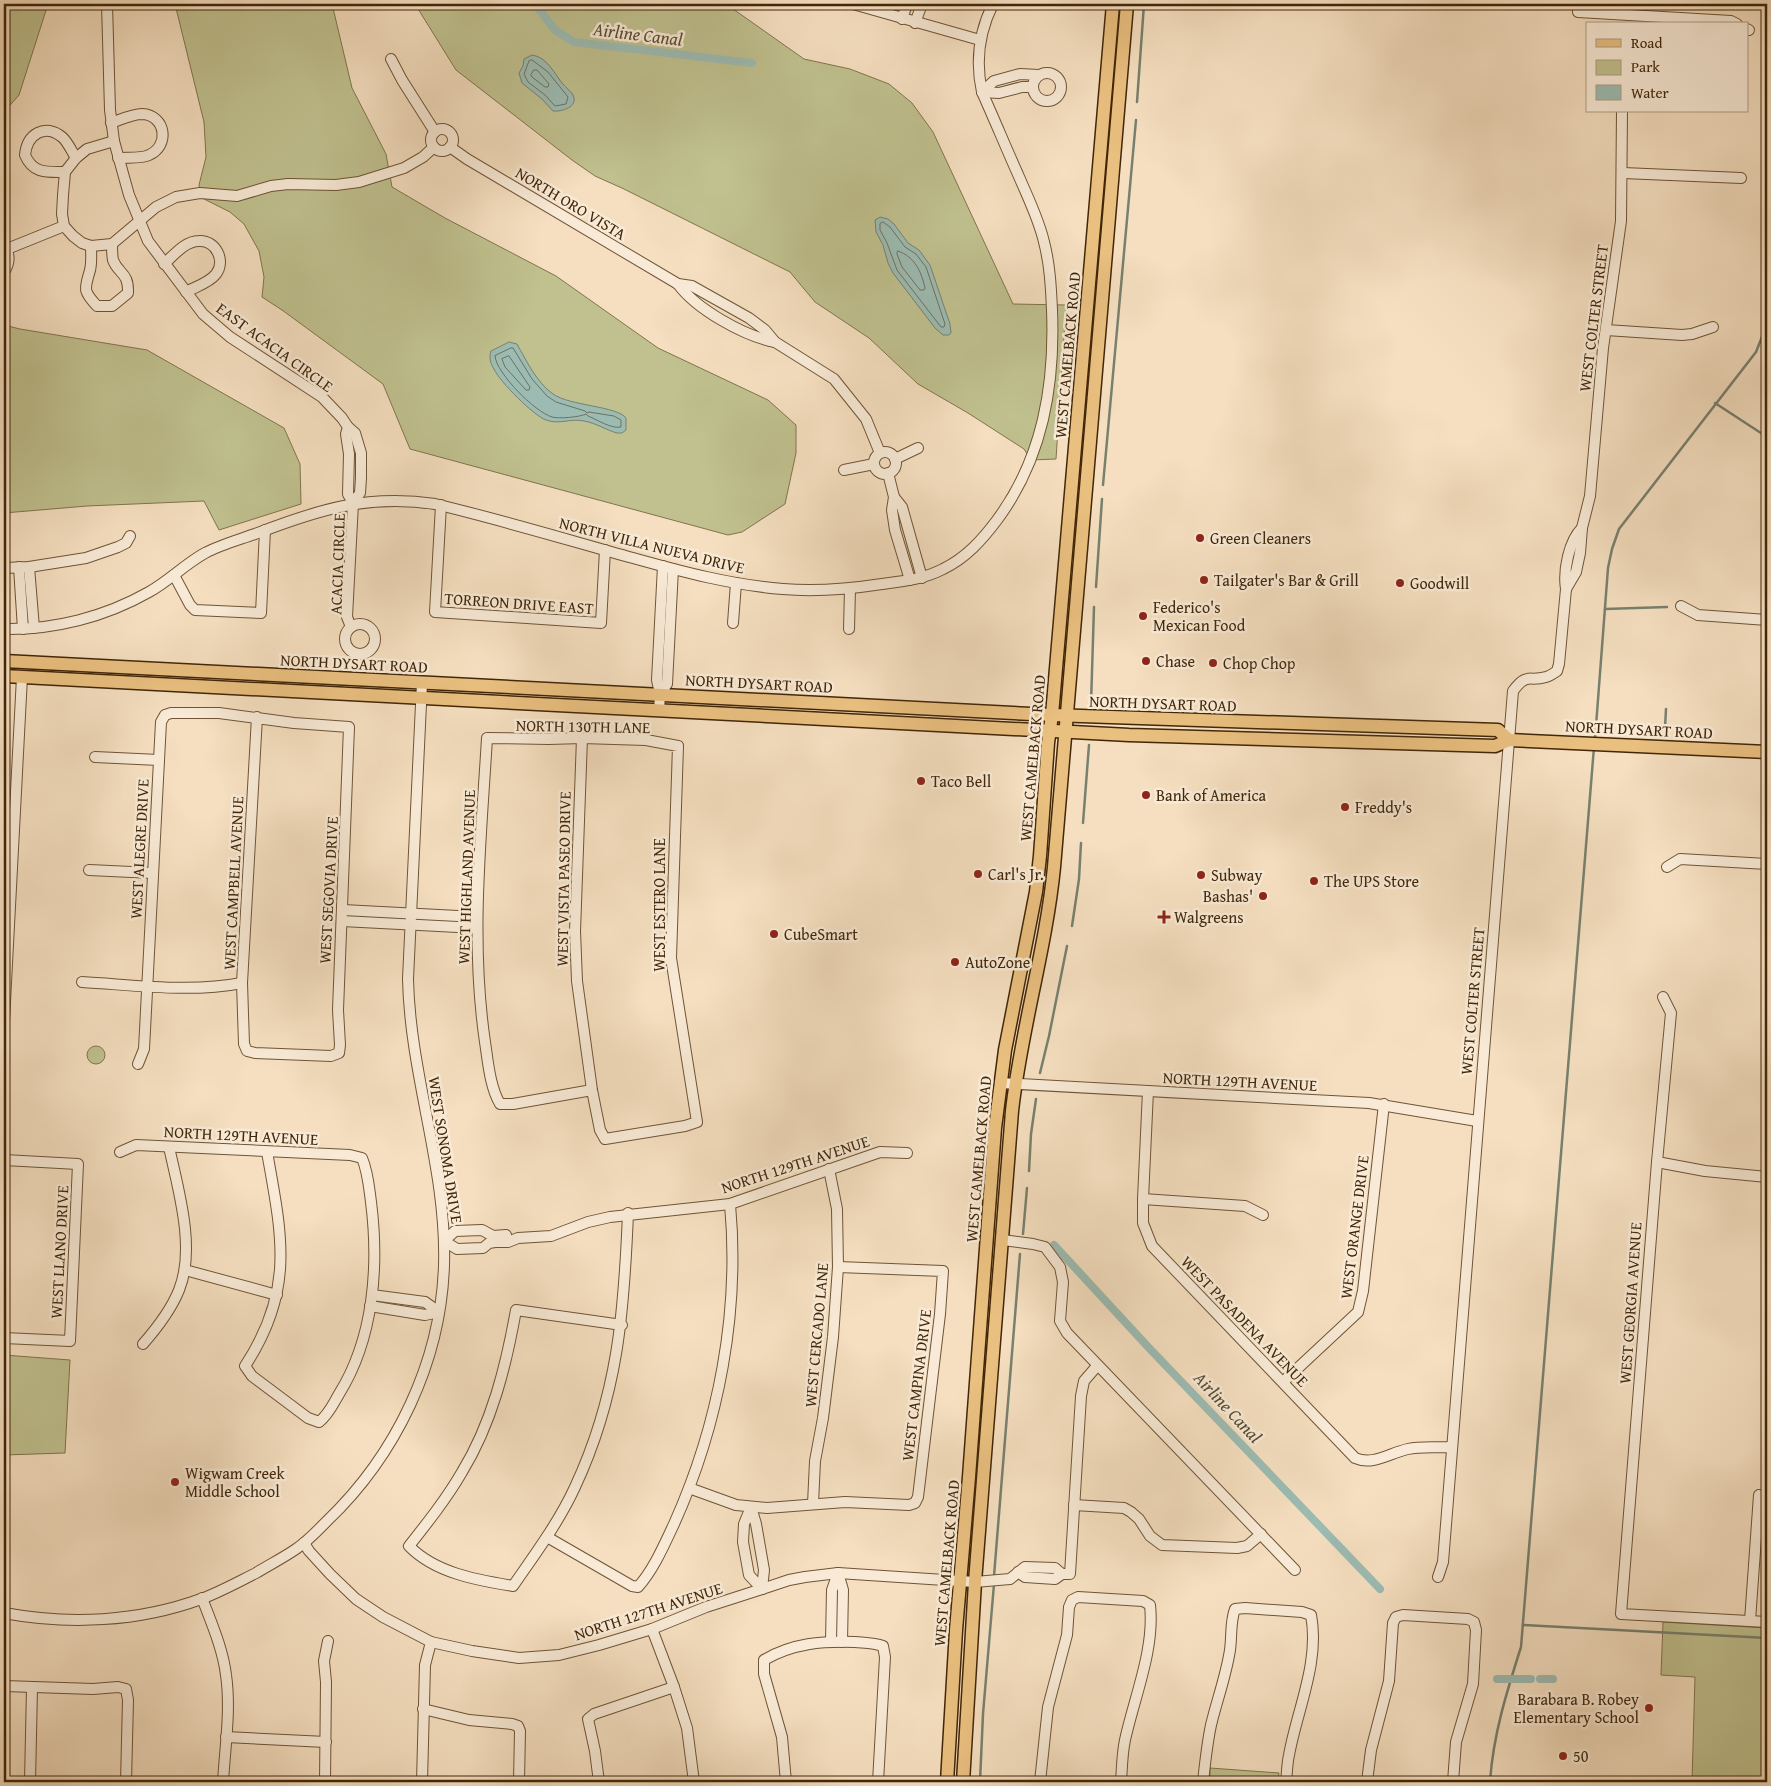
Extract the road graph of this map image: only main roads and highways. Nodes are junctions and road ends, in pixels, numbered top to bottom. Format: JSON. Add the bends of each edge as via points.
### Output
{"nodes":[{"id":1,"x":1113,"y":4,"type":"edge"},
{"id":2,"x":1127,"y":4,"type":"edge"},
{"id":3,"x":1105,"y":108,"type":"junction"},
{"id":4,"x":1119,"y":108,"type":"junction"},
{"id":5,"x":1072,"y":489,"type":"junction"},
{"id":6,"x":1086,"y":490,"type":"junction"},
{"id":7,"x":4,"y":661,"type":"edge"},
{"id":8,"x":4,"y":676,"type":"edge"},
{"id":9,"x":1052,"y":715,"type":"junction"},
{"id":10,"x":1067,"y":715,"type":"junction"},
{"id":11,"x":1284,"y":724,"type":"junction"},
{"id":12,"x":1050,"y":731,"type":"junction"},
{"id":13,"x":1065,"y":732,"type":"junction"},
{"id":14,"x":1284,"y":740,"type":"junction"},
{"id":15,"x":1509,"y":740,"type":"junction"},
{"id":16,"x":1767,"y":752,"type":"edge"},
{"id":17,"x":1028,"y":930,"type":"junction"},
{"id":18,"x":1044,"y":934,"type":"junction"},
{"id":19,"x":947,"y":1782,"type":"edge"},
{"id":20,"x":963,"y":1782,"type":"edge"}],
"edges":[{"from":1,"to":3,"type":"main road","name":"WEST CAMELBACK ROAD"},
{"from":2,"to":4,"type":"main road","name":"WEST CAMELBACK ROAD"},
{"from":3,"to":4,"type":"main road"},
{"from":3,"to":5,"type":"main road","name":"WEST CAMELBACK ROAD"},
{"from":4,"to":6,"type":"main road","name":"WEST CAMELBACK ROAD"},
{"from":5,"to":6,"type":"main road"},
{"from":5,"to":9,"type":"main road","name":"WEST CAMELBACK ROAD"},
{"from":6,"to":10,"type":"main road","name":"WEST CAMELBACK ROAD"},
{"from":7,"to":9,"type":"main road","name":"NORTH DYSART ROAD"},
{"from":8,"to":12,"type":"main road","name":"NORTH DYSART ROAD"},
{"from":9,"to":10,"type":"main road","name":"NORTH DYSART ROAD"},
{"from":9,"to":12,"type":"main road","name":"WEST CAMELBACK ROAD"},
{"from":10,"to":11,"type":"main road","name":"NORTH DYSART ROAD"},
{"from":10,"to":13,"type":"main road","name":"WEST CAMELBACK ROAD"},
{"from":11,"to":14,"type":"main road"},
{"from":11,"to":15,"type":"main road","name":"NORTH DYSART ROAD","via":[[1498,730]]},
{"from":12,"to":13,"type":"main road","name":"NORTH DYSART ROAD"},
{"from":12,"to":17,"type":"main road","name":"WEST CAMELBACK ROAD","via":[[1039,871]]},
{"from":13,"to":14,"type":"main road","name":"NORTH DYSART ROAD"},
{"from":13,"to":18,"type":"main road","name":"WEST CAMELBACK ROAD","via":[[1054,874]]},
{"from":14,"to":15,"type":"main road","name":"NORTH DYSART ROAD","via":[[1495,746]]},
{"from":15,"to":16,"type":"main road","name":"NORTH DYSART ROAD"},
{"from":17,"to":18,"type":"main road"},
{"from":17,"to":19,"type":"main road","name":"WEST CAMELBACK ROAD","via":[[1000,1083]]},
{"from":18,"to":20,"type":"main road","name":"WEST CAMELBACK ROAD","via":[[1015,1084],[1008,1241]]}]}
